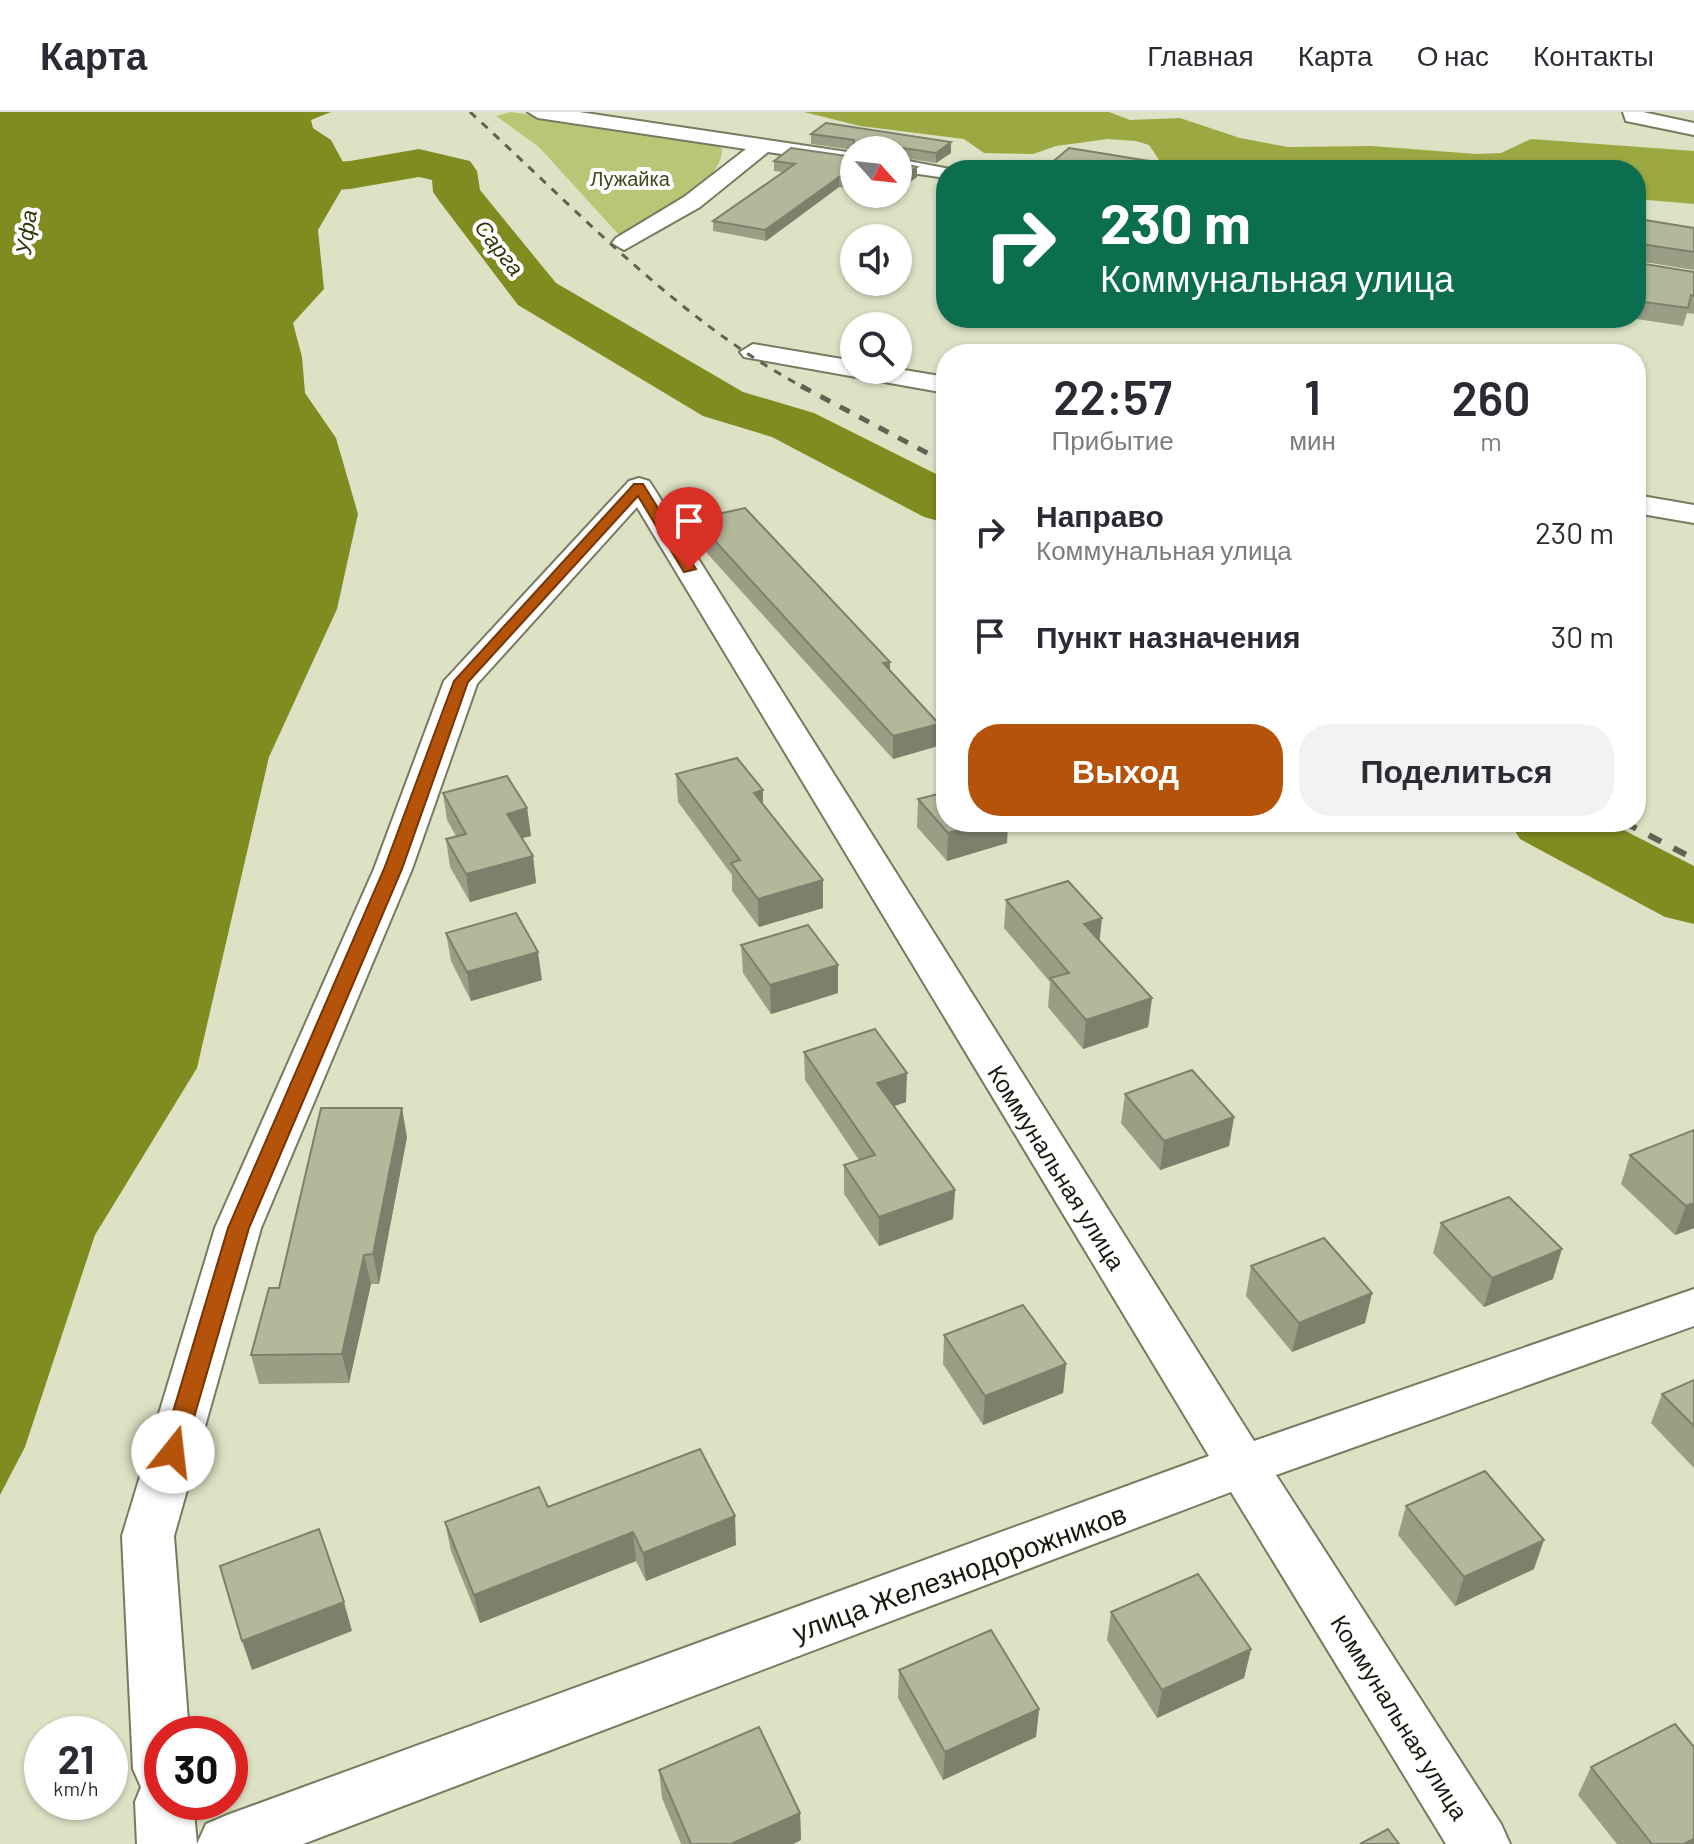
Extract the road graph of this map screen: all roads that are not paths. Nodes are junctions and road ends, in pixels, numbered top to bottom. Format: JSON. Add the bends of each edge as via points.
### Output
{"nodes":[{"id":1,"x":538,"y":112,"type":"edge"},
{"id":2,"x":1633,"y":112,"type":"edge"},
{"id":3,"x":1694,"y":129,"type":"edge"},
{"id":4,"x":764,"y":145,"type":"junction"},
{"id":5,"x":840,"y":157,"type":"edge"},
{"id":6,"x":912,"y":167,"type":"edge"},
{"id":7,"x":936,"y":171,"type":"edge"},
{"id":8,"x":624,"y":243,"type":"dead end"},
{"id":9,"x":753,"y":352,"type":"dead end"},
{"id":10,"x":840,"y":367,"type":"edge"},
{"id":11,"x":912,"y":379,"type":"edge"},
{"id":12,"x":936,"y":383,"type":"edge"},
{"id":13,"x":1646,"y":506,"type":"edge"},
{"id":14,"x":1694,"y":514,"type":"edge"},
{"id":15,"x":1694,"y":1307,"type":"edge"},
{"id":16,"x":1242,"y":1466,"type":"junction"},
{"id":17,"x":159,"y":1716,"type":"edge"},
{"id":18,"x":165,"y":1820,"type":"edge"},
{"id":19,"x":167,"y":1844,"type":"edge"},
{"id":20,"x":227,"y":1844,"type":"edge"},
{"id":21,"x":1480,"y":1844,"type":"edge"}],
"edges":[{"from":1,"to":4,"type":"street"},
{"from":2,"to":3,"type":"street","via":[[1633,117],[1648,122]]},
{"from":4,"to":5,"type":"street"},
{"from":4,"to":8,"type":"street","via":[[692,202]]},
{"from":6,"to":7,"type":"street"},
{"from":9,"to":10,"type":"street"},
{"from":11,"to":12,"type":"street"},
{"from":13,"to":14,"type":"street"},
{"from":15,"to":16,"type":"street","name":"улица Железнодорожников"},
{"from":16,"to":17,"type":"street","name":"Коммунальная улица","via":[[639,487],[461,681],[393,869],[238,1228],[148,1536]]},
{"from":16,"to":20,"type":"street","name":"улица Железнодорожников"},
{"from":16,"to":21,"type":"street","name":"Коммунальная улица"},
{"from":18,"to":19,"type":"street"}]}
